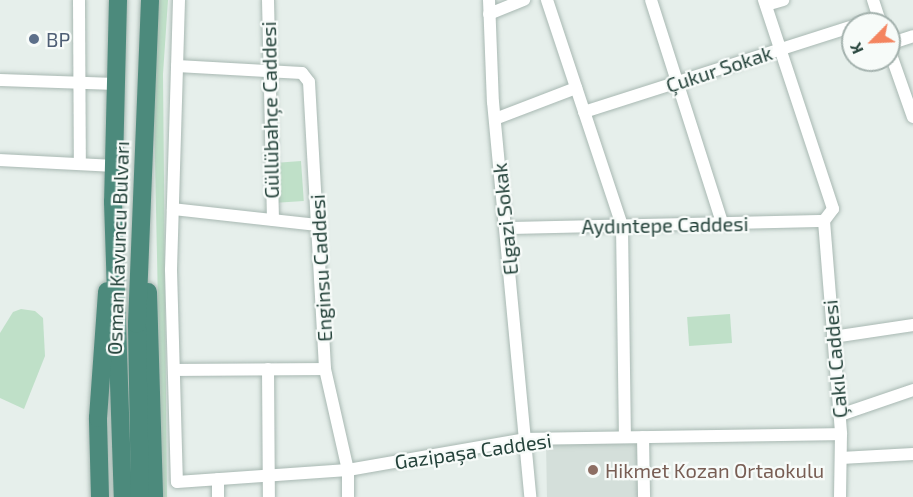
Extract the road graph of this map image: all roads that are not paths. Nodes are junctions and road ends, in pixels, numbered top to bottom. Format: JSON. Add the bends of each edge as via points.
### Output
{"nodes":[{"id":1,"x":79,"y":0,"type":"edge"},
{"id":2,"x":118,"y":0,"type":"edge"},
{"id":3,"x":150,"y":0,"type":"edge"},
{"id":4,"x":179,"y":0,"type":"edge"},
{"id":5,"x":268,"y":0,"type":"edge"},
{"id":6,"x":489,"y":0,"type":"edge"},
{"id":7,"x":524,"y":0,"type":"edge"},
{"id":8,"x":546,"y":0,"type":"edge"},
{"id":9,"x":651,"y":0,"type":"edge"},
{"id":10,"x":783,"y":0,"type":"edge"},
{"id":11,"x":765,"y":3,"type":"edge"},
{"id":12,"x":489,"y":14,"type":"junction"},
{"id":13,"x":841,"y":30,"type":"edge"},
{"id":14,"x":780,"y":49,"type":"junction"},
{"id":15,"x":177,"y":66,"type":"junction"},
{"id":16,"x":269,"y":70,"type":"junction"},
{"id":17,"x":897,"y":72,"type":"edge"},
{"id":18,"x":0,"y":80,"type":"edge"},
{"id":19,"x":677,"y":82,"type":"junction"},
{"id":20,"x":80,"y":83,"type":"junction"},
{"id":21,"x":116,"y":84,"type":"junction"},
{"id":22,"x":576,"y":88,"type":"junction"},
{"id":23,"x":584,"y":112,"type":"junction"},
{"id":24,"x":913,"y":117,"type":"edge"},
{"id":25,"x":495,"y":119,"type":"junction"},
{"id":26,"x":0,"y":160,"type":"edge"},
{"id":27,"x":80,"y":164,"type":"junction"},
{"id":28,"x":114,"y":166,"type":"junction"},
{"id":29,"x":113,"y":202,"type":"junction"},
{"id":30,"x":140,"y":204,"type":"junction"},
{"id":31,"x":173,"y":209,"type":"junction"},
{"id":32,"x":273,"y":220,"type":"junction"},
{"id":33,"x":824,"y":221,"type":"junction"},
{"id":34,"x":722,"y":223,"type":"junction"},
{"id":35,"x":318,"y":225,"type":"junction"},
{"id":36,"x":622,"y":226,"type":"junction"},
{"id":37,"x":506,"y":228,"type":"junction"},
{"id":38,"x":913,"y":325,"type":"edge"},
{"id":39,"x":833,"y":337,"type":"junction"},
{"id":40,"x":268,"y":369,"type":"junction"},
{"id":41,"x":325,"y":369,"type":"junction"},
{"id":42,"x":174,"y":370,"type":"junction"},
{"id":43,"x":913,"y":390,"type":"edge"},
{"id":44,"x":840,"y":415,"type":"junction"},
{"id":45,"x":841,"y":434,"type":"junction"},
{"id":46,"x":625,"y":437,"type":"junction"},
{"id":47,"x":644,"y":437,"type":"junction"},
{"id":48,"x":526,"y":439,"type":"junction"},
{"id":49,"x":913,"y":454,"type":"edge"},
{"id":50,"x":841,"y":458,"type":"junction"},
{"id":51,"x":348,"y":470,"type":"junction"},
{"id":52,"x":268,"y":475,"type":"junction"},
{"id":53,"x":218,"y":479,"type":"junction"},
{"id":54,"x":100,"y":497,"type":"edge"},
{"id":55,"x":123,"y":497,"type":"edge"},
{"id":56,"x":140,"y":497,"type":"edge"},
{"id":57,"x":154,"y":497,"type":"edge"},
{"id":58,"x":218,"y":497,"type":"edge"},
{"id":59,"x":268,"y":497,"type":"edge"},
{"id":60,"x":348,"y":497,"type":"edge"},
{"id":61,"x":530,"y":497,"type":"edge"},
{"id":62,"x":644,"y":497,"type":"edge"},
{"id":63,"x":840,"y":497,"type":"edge"}],
"edges":[{"from":1,"to":20,"type":"street"},
{"from":2,"to":21,"type":"highway","name":"Osman Kavuncu Bulvarı"},
{"from":3,"to":30,"type":"highway","name":"Osman Kavuncu Bulvarı"},
{"from":4,"to":15,"type":"street"},
{"from":5,"to":16,"type":"street","name":"Güllübahçe Caddesi"},
{"from":6,"to":12,"type":"street","name":"Elgazi Sokak"},
{"from":7,"to":12,"type":"street"},
{"from":8,"to":22,"type":"street"},
{"from":9,"to":19,"type":"street"},
{"from":10,"to":11,"type":"street"},
{"from":11,"to":14,"type":"street"},
{"from":12,"to":25,"type":"street","name":"Elgazi Sokak"},
{"from":13,"to":14,"type":"street","name":"Çukur Sokak"},
{"from":14,"to":19,"type":"street","name":"Çukur Sokak"},
{"from":14,"to":33,"type":"street","name":"Çakıl Caddesi","via":[[833,209]]},
{"from":15,"to":16,"type":"street","name":"Enginsu Caddesi"},
{"from":15,"to":31,"type":"street"},
{"from":16,"to":32,"type":"street","name":"Güllübahçe Caddesi"},
{"from":16,"to":35,"type":"street","name":"Enginsu Caddesi","via":[[302,73],[309,82]]},
{"from":17,"to":24,"type":"street"},
{"from":18,"to":20,"type":"street"},
{"from":19,"to":23,"type":"street","name":"Çukur Sokak"},
{"from":19,"to":34,"type":"street"},
{"from":20,"to":21,"type":"street"},
{"from":20,"to":27,"type":"street"},
{"from":21,"to":28,"type":"highway","name":"Osman Kavuncu Bulvarı"},
{"from":22,"to":23,"type":"street"},
{"from":22,"to":25,"type":"street"},
{"from":23,"to":36,"type":"street"},
{"from":25,"to":37,"type":"street","name":"Elgazi Sokak"},
{"from":26,"to":27,"type":"street"},
{"from":27,"to":28,"type":"street"},
{"from":28,"to":29,"type":"highway","name":"Osman Kavuncu Bulvarı"},
{"from":29,"to":54,"type":"highway","via":[[98,418]]},
{"from":29,"to":55,"type":"highway","name":"Osman Kavuncu Bulvarı"},
{"from":30,"to":56,"type":"highway","name":"Osman Kavuncu Bulvarı","via":[[136,324]]},
{"from":30,"to":57,"type":"highway","via":[[149,312]]},
{"from":31,"to":32,"type":"street"},
{"from":31,"to":42,"type":"street"},
{"from":32,"to":35,"type":"street"},
{"from":33,"to":34,"type":"street","name":"Aydıntepe Caddesi"},
{"from":33,"to":39,"type":"street","name":"Çakıl Caddesi"},
{"from":34,"to":36,"type":"street","name":"Aydıntepe Caddesi"},
{"from":35,"to":41,"type":"street","name":"Enginsu Caddesi"},
{"from":36,"to":37,"type":"street","name":"Aydıntepe Caddesi"},
{"from":36,"to":46,"type":"street"},
{"from":37,"to":48,"type":"street","name":"Elgazi Sokak"},
{"from":38,"to":39,"type":"street"},
{"from":39,"to":44,"type":"street","name":"Çakıl Caddesi"},
{"from":40,"to":41,"type":"street"},
{"from":40,"to":42,"type":"street"},
{"from":40,"to":52,"type":"street"},
{"from":41,"to":51,"type":"street","name":"Enginsu Caddesi"},
{"from":42,"to":53,"type":"street","name":"Gazipaşa Caddesi","via":[[177,482]]},
{"from":43,"to":44,"type":"street"},
{"from":44,"to":45,"type":"street","name":"Çakıl Caddesi"},
{"from":45,"to":47,"type":"street","name":"Gazipaşa Caddesi"},
{"from":45,"to":50,"type":"street","name":"Çakıl Caddesi"},
{"from":46,"to":47,"type":"street","name":"Gazipaşa Caddesi"},
{"from":46,"to":48,"type":"street","name":"Gazipaşa Caddesi"},
{"from":47,"to":62,"type":"street"},
{"from":48,"to":51,"type":"street","name":"Gazipaşa Caddesi"},
{"from":48,"to":61,"type":"street","name":"Elgazi Sokak"},
{"from":49,"to":50,"type":"street"},
{"from":50,"to":63,"type":"street","name":"Çakıl Caddesi"},
{"from":51,"to":52,"type":"street","name":"Gazipaşa Caddesi"},
{"from":51,"to":60,"type":"street","name":"Enginsu Caddesi"},
{"from":52,"to":53,"type":"street","name":"Gazipaşa Caddesi"},
{"from":52,"to":59,"type":"street"},
{"from":53,"to":58,"type":"street"}]}
